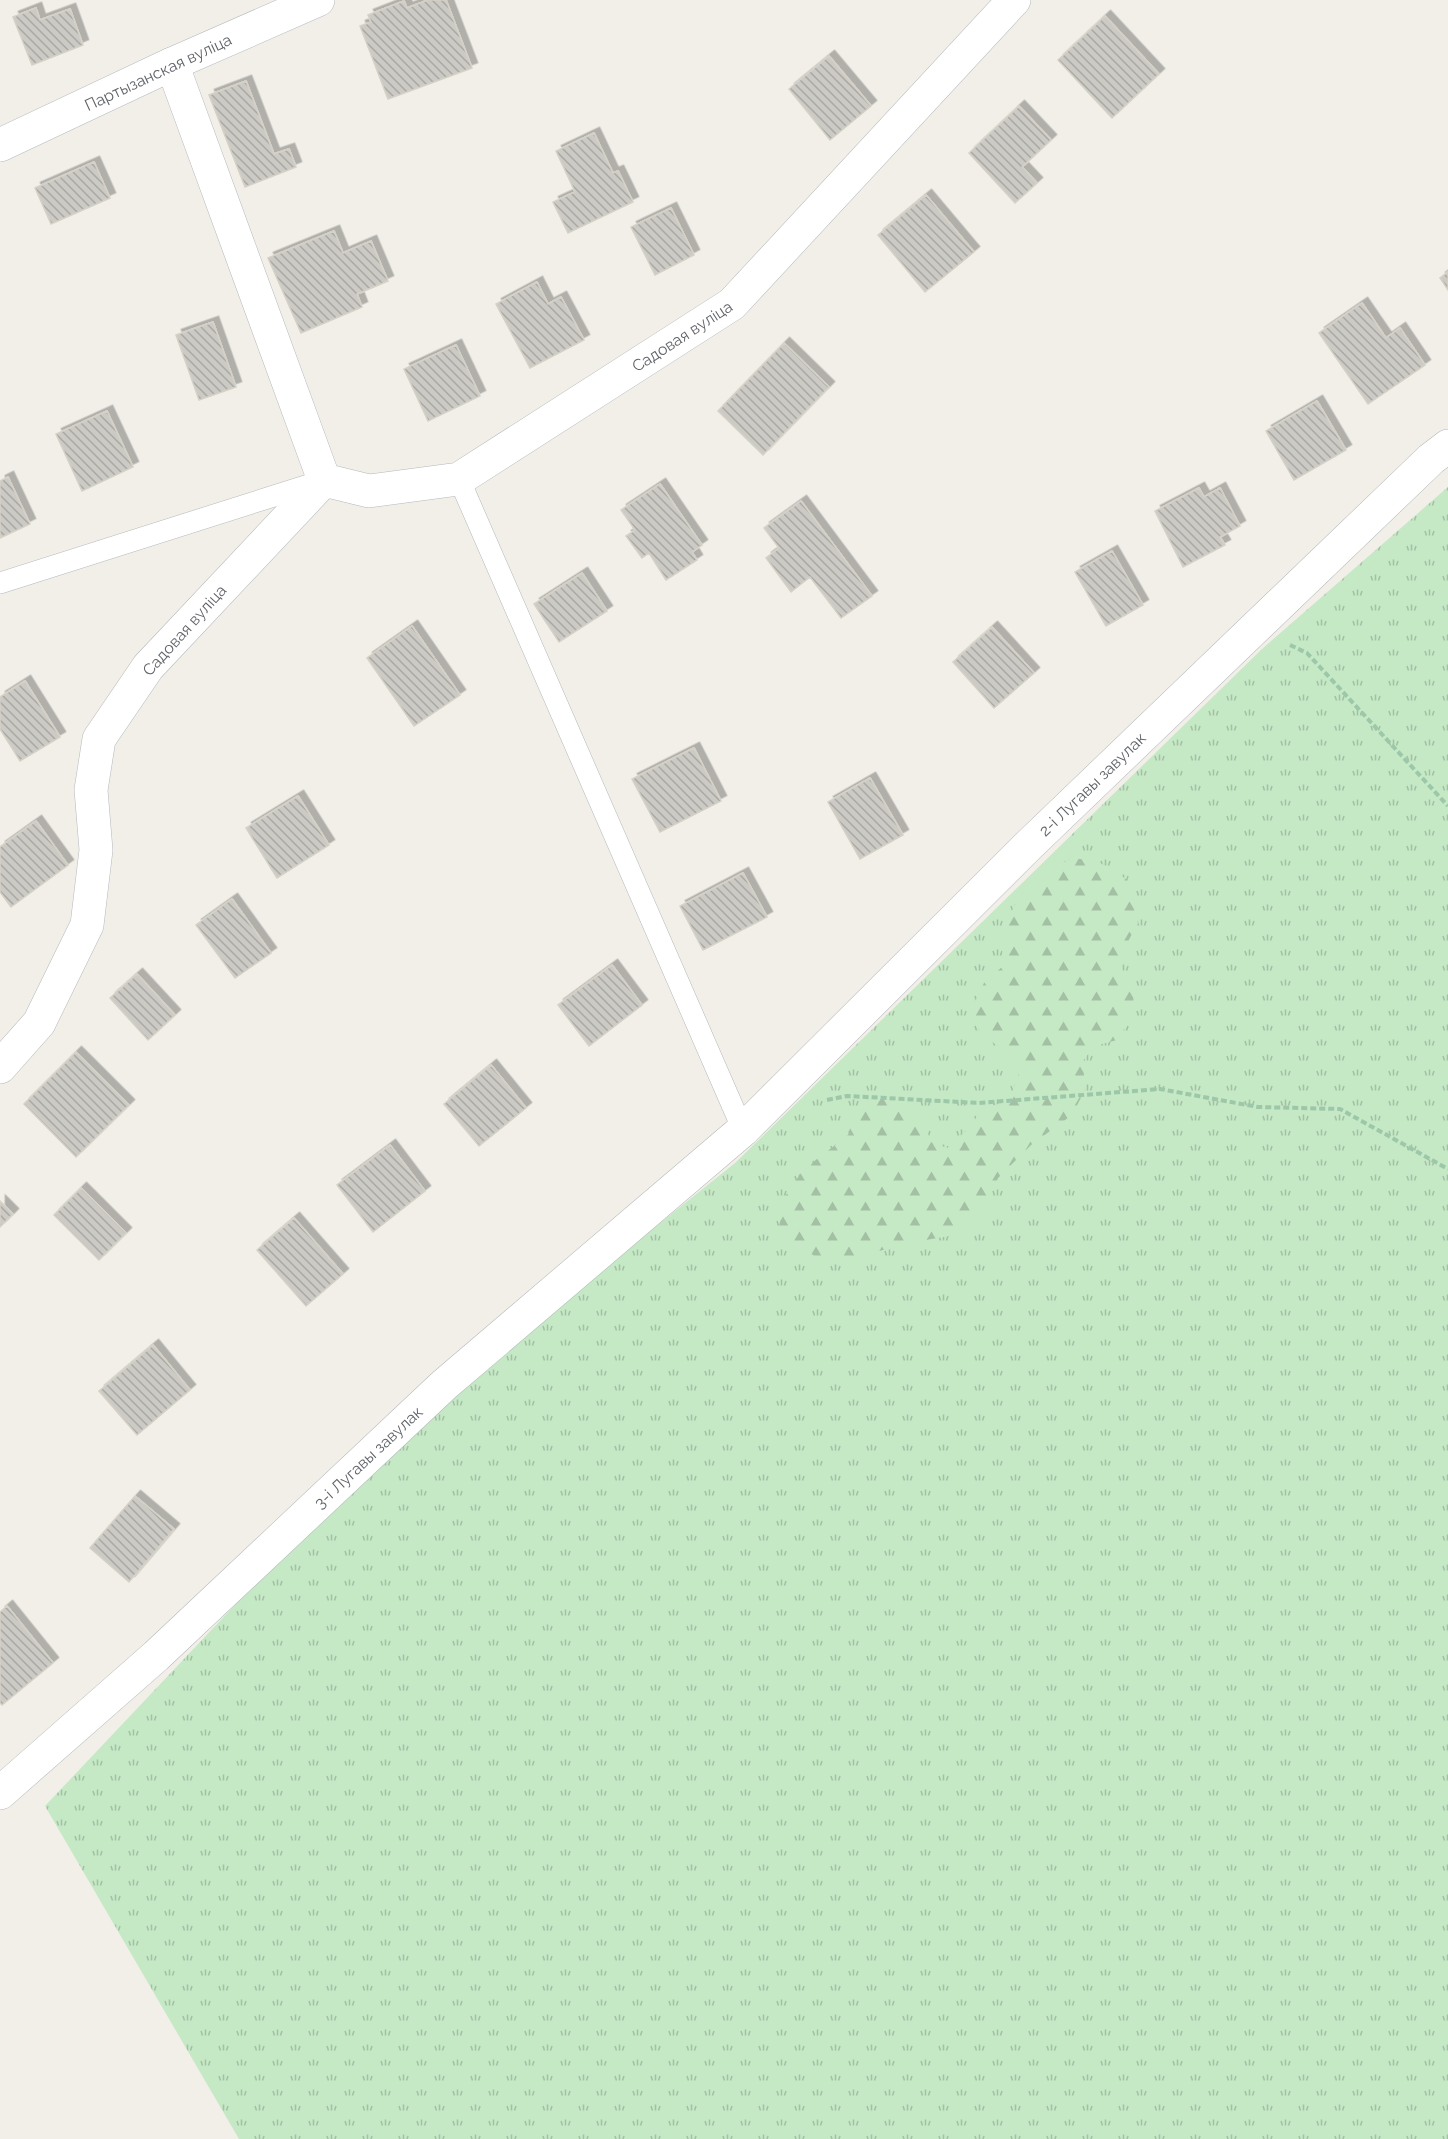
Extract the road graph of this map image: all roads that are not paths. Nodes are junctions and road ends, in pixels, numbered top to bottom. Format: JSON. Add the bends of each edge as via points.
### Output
{"nodes":[{"id":1,"x":318,"y":0,"type":"edge"},
{"id":2,"x":1014,"y":0,"type":"edge"},
{"id":3,"x":172,"y":64,"type":"junction"},
{"id":4,"x":0,"y":145,"type":"edge"},
{"id":5,"x":1448,"y":446,"type":"edge"},
{"id":6,"x":459,"y":479,"type":"junction"},
{"id":7,"x":324,"y":480,"type":"junction"},
{"id":8,"x":0,"y":583,"type":"edge"},
{"id":9,"x":0,"y":1067,"type":"edge"},
{"id":10,"x":743,"y":1130,"type":"junction"},
{"id":11,"x":0,"y":1793,"type":"edge"}],
"edges":[{"from":1,"to":3,"type":"street","name":"Партызанская вуліца"},
{"from":2,"to":6,"type":"street","name":"Садовая вуліца","via":[[732,304]]},
{"from":3,"to":4,"type":"street","name":"Партызанская вуліца"},
{"from":3,"to":7,"type":"street"},
{"from":5,"to":10,"type":"street","name":"2-і Лугавы завулак","via":[[970,903]]},
{"from":6,"to":7,"type":"street","name":"Садовая вуліца","via":[[369,490]]},
{"from":6,"to":10,"type":"lane"},
{"from":7,"to":8,"type":"lane"},
{"from":7,"to":9,"type":"street","name":"Садовая вуліца","via":[[148,667],[99,739],[91,790],[96,850],[87,925],[39,1023]]},
{"from":10,"to":11,"type":"street","name":"3-і Лугавы завулак","via":[[444,1385],[156,1656]]}]}
